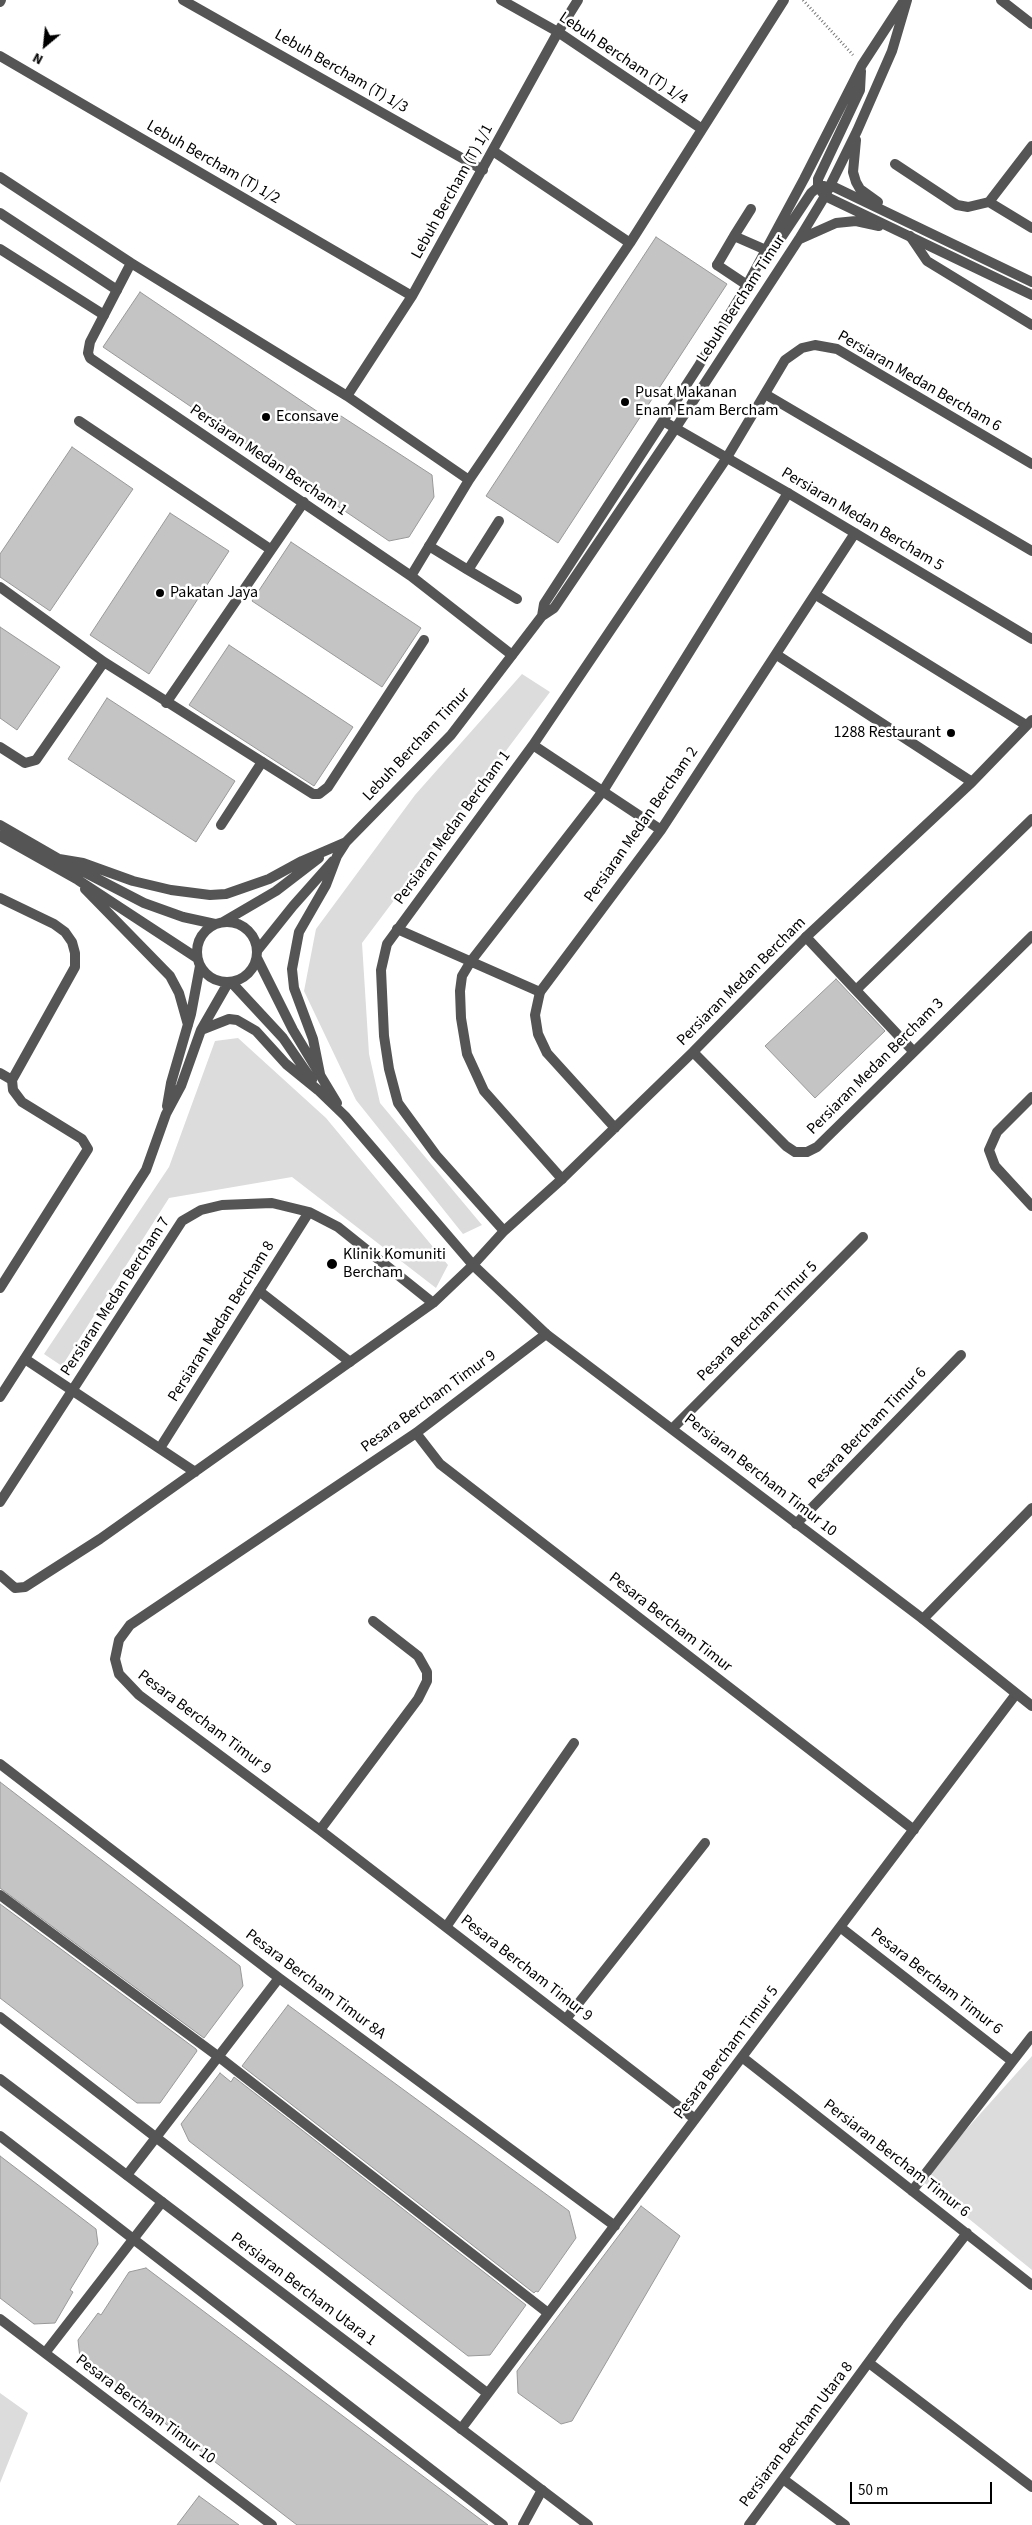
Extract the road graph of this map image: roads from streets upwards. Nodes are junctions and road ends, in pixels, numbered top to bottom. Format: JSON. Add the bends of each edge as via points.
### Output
{"nodes":[{"id":1,"x":183,"y":0,"type":"edge"},
{"id":2,"x":501,"y":0,"type":"edge"},
{"id":3,"x":578,"y":0,"type":"edge"},
{"id":4,"x":784,"y":0,"type":"edge"},
{"id":5,"x":905,"y":0,"type":"edge"},
{"id":6,"x":1001,"y":0,"type":"edge"},
{"id":7,"x":1032,"y":24,"type":"edge"},
{"id":8,"x":558,"y":32,"type":"junction"},
{"id":9,"x":0,"y":56,"type":"edge"},
{"id":10,"x":862,"y":64,"type":"junction"},
{"id":11,"x":702,"y":130,"type":"junction"},
{"id":12,"x":857,"y":131,"type":"junction"},
{"id":13,"x":1032,"y":146,"type":"edge"},
{"id":14,"x":493,"y":151,"type":"junction"},
{"id":15,"x":895,"y":164,"type":"dead end"},
{"id":16,"x":483,"y":170,"type":"junction"},
{"id":17,"x":0,"y":177,"type":"edge"},
{"id":18,"x":830,"y":185,"type":"junction"},
{"id":19,"x":818,"y":187,"type":"junction"},
{"id":20,"x":825,"y":196,"type":"junction"},
{"id":21,"x":989,"y":202,"type":"junction"},
{"id":22,"x":751,"y":209,"type":"dead end"},
{"id":23,"x":0,"y":213,"type":"edge"},
{"id":24,"x":896,"y":215,"type":"junction"},
{"id":25,"x":1032,"y":228,"type":"edge"},
{"id":26,"x":897,"y":230,"type":"junction"},
{"id":27,"x":734,"y":236,"type":"junction"},
{"id":28,"x":910,"y":236,"type":"junction"},
{"id":29,"x":799,"y":239,"type":"junction"},
{"id":30,"x":630,"y":243,"type":"junction"},
{"id":31,"x":0,"y":249,"type":"edge"},
{"id":32,"x":766,"y":250,"type":"junction"},
{"id":33,"x":131,"y":263,"type":"junction"},
{"id":34,"x":1032,"y":282,"type":"edge"},
{"id":35,"x":747,"y":285,"type":"junction"},
{"id":36,"x":117,"y":290,"type":"junction"},
{"id":37,"x":1032,"y":295,"type":"edge"},
{"id":38,"x":412,"y":296,"type":"junction"},
{"id":39,"x":104,"y":315,"type":"junction"},
{"id":40,"x":1032,"y":324,"type":"edge"},
{"id":41,"x":765,"y":394,"type":"junction"},
{"id":42,"x":347,"y":396,"type":"junction"},
{"id":43,"x":79,"y":421,"type":"dead end"},
{"id":44,"x":663,"y":421,"type":"junction"},
{"id":45,"x":675,"y":429,"type":"junction"},
{"id":46,"x":726,"y":459,"type":"junction"},
{"id":47,"x":1032,"y":464,"type":"edge"},
{"id":48,"x":469,"y":480,"type":"junction"},
{"id":49,"x":788,"y":493,"type":"junction"},
{"id":50,"x":304,"y":502,"type":"junction"},
{"id":51,"x":499,"y":521,"type":"dead end"},
{"id":52,"x":855,"y":533,"type":"junction"},
{"id":53,"x":429,"y":546,"type":"junction"},
{"id":54,"x":270,"y":549,"type":"junction"},
{"id":55,"x":1032,"y":551,"type":"edge"},
{"id":56,"x":468,"y":570,"type":"junction"},
{"id":57,"x":411,"y":576,"type":"junction"},
{"id":58,"x":0,"y":586,"type":"edge"},
{"id":59,"x":816,"y":595,"type":"junction"},
{"id":60,"x":517,"y":599,"type":"dead end"},
{"id":61,"x":542,"y":616,"type":"junction"},
{"id":62,"x":1032,"y":639,"type":"edge"},
{"id":63,"x":424,"y":640,"type":"dead end"},
{"id":64,"x":512,"y":655,"type":"junction"},
{"id":65,"x":777,"y":655,"type":"junction"},
{"id":66,"x":104,"y":662,"type":"junction"},
{"id":67,"x":166,"y":703,"type":"junction"},
{"id":68,"x":1029,"y":723,"type":"edge"},
{"id":69,"x":533,"y":745,"type":"junction"},
{"id":70,"x":0,"y":747,"type":"edge"},
{"id":71,"x":262,"y":762,"type":"junction"},
{"id":72,"x":972,"y":782,"type":"junction"},
{"id":73,"x":603,"y":791,"type":"junction"},
{"id":74,"x":1032,"y":819,"type":"edge"},
{"id":75,"x":0,"y":825,"type":"edge"},
{"id":76,"x":221,"y":825,"type":"dead end"},
{"id":77,"x":660,"y":830,"type":"junction"},
{"id":78,"x":0,"y":836,"type":"edge"},
{"id":79,"x":334,"y":853,"type":"junction"},
{"id":80,"x":59,"y":859,"type":"junction"},
{"id":81,"x":78,"y":880,"type":"junction"},
{"id":82,"x":0,"y":898,"type":"edge"},
{"id":83,"x":219,"y":923,"type":"junction"},
{"id":84,"x":398,"y":929,"type":"junction"},
{"id":85,"x":1032,"y":936,"type":"edge"},
{"id":86,"x":806,"y":937,"type":"junction"},
{"id":87,"x":257,"y":955,"type":"junction"},
{"id":88,"x":471,"y":961,"type":"junction"},
{"id":89,"x":198,"y":962,"type":"junction"},
{"id":90,"x":230,"y":983,"type":"junction"},
{"id":91,"x":856,"y":990,"type":"junction"},
{"id":92,"x":540,"y":992,"type":"junction"},
{"id":93,"x":188,"y":1025,"type":"junction"},
{"id":94,"x":201,"y":1030,"type":"junction"},
{"id":95,"x":913,"y":1051,"type":"junction"},
{"id":96,"x":693,"y":1052,"type":"junction"},
{"id":97,"x":0,"y":1073,"type":"edge"},
{"id":98,"x":320,"y":1074,"type":"junction"},
{"id":99,"x":12,"y":1080,"type":"junction"},
{"id":100,"x":318,"y":1090,"type":"junction"},
{"id":101,"x":1032,"y":1097,"type":"edge"},
{"id":102,"x":166,"y":1114,"type":"junction"},
{"id":103,"x":345,"y":1116,"type":"junction"},
{"id":104,"x":615,"y":1128,"type":"junction"},
{"id":105,"x":562,"y":1179,"type":"junction"},
{"id":106,"x":1032,"y":1206,"type":"edge"},
{"id":107,"x":309,"y":1212,"type":"junction"},
{"id":108,"x":504,"y":1231,"type":"junction"},
{"id":109,"x":863,"y":1237,"type":"dead end"},
{"id":110,"x":473,"y":1265,"type":"junction"},
{"id":111,"x":0,"y":1288,"type":"edge"},
{"id":112,"x":259,"y":1291,"type":"junction"},
{"id":113,"x":433,"y":1303,"type":"junction"},
{"id":114,"x":546,"y":1334,"type":"junction"},
{"id":115,"x":961,"y":1355,"type":"dead end"},
{"id":116,"x":25,"y":1359,"type":"junction"},
{"id":117,"x":350,"y":1362,"type":"junction"},
{"id":118,"x":74,"y":1392,"type":"junction"},
{"id":119,"x":0,"y":1397,"type":"edge"},
{"id":120,"x":673,"y":1428,"type":"junction"},
{"id":121,"x":416,"y":1433,"type":"junction"},
{"id":122,"x":160,"y":1448,"type":"junction"},
{"id":123,"x":195,"y":1472,"type":"junction"},
{"id":124,"x":0,"y":1502,"type":"edge"},
{"id":125,"x":1032,"y":1508,"type":"edge"},
{"id":126,"x":796,"y":1524,"type":"junction"},
{"id":127,"x":0,"y":1575,"type":"edge"},
{"id":128,"x":923,"y":1619,"type":"junction"},
{"id":129,"x":373,"y":1621,"type":"dead end"},
{"id":130,"x":1016,"y":1694,"type":"junction"},
{"id":131,"x":1032,"y":1706,"type":"edge"},
{"id":132,"x":574,"y":1743,"type":"dead end"},
{"id":133,"x":0,"y":1764,"type":"edge"},
{"id":134,"x":320,"y":1830,"type":"junction"},
{"id":135,"x":914,"y":1830,"type":"junction"},
{"id":136,"x":705,"y":1844,"type":"dead end"},
{"id":137,"x":0,"y":1895,"type":"edge"},
{"id":138,"x":446,"y":1927,"type":"junction"},
{"id":139,"x":840,"y":1927,"type":"junction"},
{"id":140,"x":279,"y":1978,"type":"junction"},
{"id":141,"x":0,"y":2017,"type":"edge"},
{"id":142,"x":566,"y":2019,"type":"junction"},
{"id":143,"x":1032,"y":2036,"type":"edge"},
{"id":144,"x":218,"y":2057,"type":"junction"},
{"id":145,"x":742,"y":2057,"type":"junction"},
{"id":146,"x":1012,"y":2061,"type":"junction"},
{"id":147,"x":0,"y":2079,"type":"edge"},
{"id":148,"x":695,"y":2119,"type":"junction"},
{"id":149,"x":0,"y":2136,"type":"edge"},
{"id":150,"x":156,"y":2137,"type":"junction"},
{"id":151,"x":127,"y":2176,"type":"junction"},
{"id":152,"x":912,"y":2190,"type":"junction"},
{"id":153,"x":162,"y":2202,"type":"junction"},
{"id":154,"x":615,"y":2226,"type":"junction"},
{"id":155,"x":967,"y":2234,"type":"junction"},
{"id":156,"x":134,"y":2238,"type":"junction"},
{"id":157,"x":1032,"y":2285,"type":"edge"},
{"id":158,"x":548,"y":2313,"type":"junction"},
{"id":159,"x":0,"y":2319,"type":"edge"},
{"id":160,"x":45,"y":2353,"type":"junction"},
{"id":161,"x":869,"y":2364,"type":"junction"},
{"id":162,"x":487,"y":2393,"type":"junction"},
{"id":163,"x":461,"y":2429,"type":"junction"},
{"id":164,"x":783,"y":2479,"type":"junction"},
{"id":165,"x":1032,"y":2486,"type":"edge"},
{"id":166,"x":542,"y":2490,"type":"junction"},
{"id":167,"x":272,"y":2525,"type":"edge"},
{"id":168,"x":504,"y":2525,"type":"edge"},
{"id":169,"x":523,"y":2525,"type":"edge"},
{"id":170,"x":588,"y":2525,"type":"edge"},
{"id":171,"x":749,"y":2525,"type":"edge"},
{"id":172,"x":845,"y":2525,"type":"edge"}],
"edges":[{"from":1,"to":16,"type":"street","name":"Lebuh Bercham (T) 1/3"},
{"from":2,"to":8,"type":"street","name":"Lebuh Bercham (T) 1/4"},
{"from":3,"to":8,"type":"street","name":"Lebuh Bercham (T) 1/1"},
{"from":4,"to":11,"type":"street"},
{"from":5,"to":10,"type":"street","name":"Lebuh Bercham Timur"},
{"from":5,"to":12,"type":"street","name":"Lebuh Bercham Timur","via":[[892,51]]},
{"from":6,"to":7,"type":"street"},
{"from":8,"to":11,"type":"street","name":"Lebuh Bercham (T) 1/4"},
{"from":8,"to":14,"type":"street","name":"Lebuh Bercham (T) 1/1"},
{"from":9,"to":38,"type":"street","name":"Lebuh Bercham (T) 1/2"},
{"from":10,"to":19,"type":"street","via":[[860,90],[818,179]]},
{"from":10,"to":32,"type":"street","name":"Lebuh Bercham Timur"},
{"from":11,"to":30,"type":"street"},
{"from":12,"to":18,"type":"street","name":"Lebuh Bercham Timur"},
{"from":12,"to":24,"type":"street","via":[[853,162],[856,182],[860,189]]},
{"from":13,"to":21,"type":"street"},
{"from":14,"to":16,"type":"street","name":"Lebuh Bercham (T) 1/1"},
{"from":14,"to":30,"type":"street"},
{"from":15,"to":21,"type":"street","via":[[961,207]]},
{"from":16,"to":38,"type":"street","name":"Lebuh Bercham (T) 1/1"},
{"from":17,"to":33,"type":"street"},
{"from":18,"to":19,"type":"street"},
{"from":18,"to":20,"type":"street","name":"Lebuh Bercham Timur"},
{"from":18,"to":24,"type":"street"},
{"from":19,"to":20,"type":"street"},
{"from":19,"to":32,"type":"street","via":[[775,247]]},
{"from":20,"to":26,"type":"street"},
{"from":20,"to":29,"type":"street","name":"Lebuh Bercham Timur"},
{"from":21,"to":25,"type":"street"},
{"from":22,"to":27,"type":"street"},
{"from":23,"to":36,"type":"street"},
{"from":24,"to":34,"type":"street"},
{"from":26,"to":28,"type":"street"},
{"from":26,"to":29,"type":"street","via":[[856,221],[836,223]]},
{"from":27,"to":32,"type":"street"},
{"from":27,"to":35,"type":"street","via":[[717,265]]},
{"from":28,"to":37,"type":"street"},
{"from":28,"to":40,"type":"street","via":[[928,262]]},
{"from":29,"to":45,"type":"street","name":"Lebuh Bercham Timur"},
{"from":30,"to":48,"type":"street"},
{"from":31,"to":39,"type":"street"},
{"from":32,"to":35,"type":"street","name":"Lebuh Bercham Timur"},
{"from":33,"to":36,"type":"street","name":"Persiaran Medan Bercham 1"},
{"from":33,"to":42,"type":"street"},
{"from":35,"to":44,"type":"street","name":"Lebuh Bercham Timur"},
{"from":36,"to":39,"type":"street","name":"Persiaran Medan Bercham 1"},
{"from":38,"to":42,"type":"street","name":"Lebuh Bercham (T) 1/1"},
{"from":39,"to":50,"type":"street","name":"Persiaran Medan Bercham 1","via":[[88,347],[94,362]]},
{"from":41,"to":46,"type":"street","name":"Persiaran Medan Bercham 6"},
{"from":41,"to":47,"type":"street","name":"Persiaran Medan Bercham 6","via":[[785,360],[793,353],[826,346],[837,349]]},
{"from":41,"to":55,"type":"street"},
{"from":42,"to":48,"type":"street"},
{"from":43,"to":54,"type":"street"},
{"from":44,"to":45,"type":"street","name":"Persiaran Medan Bercham 5"},
{"from":44,"to":61,"type":"street","name":"Lebuh Bercham Timur","via":[[544,604]]},
{"from":45,"to":46,"type":"street","name":"Persiaran Medan Bercham 5"},
{"from":45,"to":61,"type":"street","name":"Lebuh Bercham Timur","via":[[554,608]]},
{"from":46,"to":49,"type":"street","name":"Persiaran Medan Bercham 5"},
{"from":46,"to":69,"type":"street","name":"Persiaran Medan Bercham 1"},
{"from":48,"to":53,"type":"street"},
{"from":49,"to":52,"type":"street","name":"Persiaran Medan Bercham 5"},
{"from":49,"to":73,"type":"street"},
{"from":50,"to":54,"type":"street"},
{"from":50,"to":57,"type":"street","name":"Persiaran Medan Bercham 1"},
{"from":51,"to":56,"type":"street"},
{"from":52,"to":59,"type":"street","name":"Persiaran Medan Bercham 2"},
{"from":52,"to":62,"type":"street","name":"Persiaran Medan Bercham 5"},
{"from":53,"to":56,"type":"street"},
{"from":53,"to":57,"type":"street"},
{"from":54,"to":67,"type":"street"},
{"from":56,"to":60,"type":"street"},
{"from":57,"to":64,"type":"street","name":"Persiaran Medan Bercham 1"},
{"from":58,"to":66,"type":"street"},
{"from":59,"to":65,"type":"street","name":"Persiaran Medan Bercham 2"},
{"from":59,"to":68,"type":"street"},
{"from":61,"to":64,"type":"street","name":"Lebuh Bercham Timur"},
{"from":63,"to":71,"type":"street","via":[[324,791],[319,794],[308,792]]},
{"from":64,"to":79,"type":"street","name":"Lebuh Bercham Timur","via":[[451,734]]},
{"from":65,"to":72,"type":"street"},
{"from":65,"to":77,"type":"street","name":"Persiaran Medan Bercham 2"},
{"from":66,"to":67,"type":"street"},
{"from":66,"to":70,"type":"street","via":[[36,760],[25,763]]},
{"from":67,"to":71,"type":"street"},
{"from":68,"to":72,"type":"street","name":"Persiaran Medan Bercham"},
{"from":69,"to":73,"type":"street"},
{"from":69,"to":84,"type":"street","name":"Persiaran Medan Bercham 1"},
{"from":71,"to":76,"type":"street"},
{"from":72,"to":86,"type":"street","name":"Persiaran Medan Bercham"},
{"from":73,"to":77,"type":"street"},
{"from":73,"to":88,"type":"street"},
{"from":74,"to":91,"type":"street"},
{"from":75,"to":80,"type":"street"},
{"from":77,"to":92,"type":"street","name":"Persiaran Medan Bercham 2"},
{"from":78,"to":81,"type":"street"},
{"from":79,"to":80,"type":"street","via":[[244,888],[210,895],[171,890]]},
{"from":79,"to":83,"type":"street"},
{"from":79,"to":87,"type":"street"},
{"from":79,"to":98,"type":"street","via":[[326,885],[299,932],[292,969],[294,988],[313,1039]]},
{"from":80,"to":83,"type":"street","via":[[164,912]]},
{"from":81,"to":89,"type":"street"},
{"from":81,"to":93,"type":"street","via":[[99,906],[170,976],[179,992]]},
{"from":82,"to":99,"type":"street","via":[[65,932],[75,954],[75,968]]},
{"from":83,"to":87,"type":"street","via":[[232,922],[250,932]]},
{"from":83,"to":89,"type":"street","via":[[206,930],[200,938],[196,948]]},
{"from":84,"to":88,"type":"street"},
{"from":84,"to":108,"type":"street","name":"Persiaran Medan Bercham 1","via":[[387,944],[383,957],[381,990],[384,1036],[398,1103],[436,1155]]},
{"from":85,"to":95,"type":"street","name":"Persiaran Medan Bercham 3"},
{"from":86,"to":91,"type":"street"},
{"from":86,"to":96,"type":"street","name":"Persiaran Medan Bercham"},
{"from":87,"to":90,"type":"street","via":[[248,975]]},
{"from":87,"to":98,"type":"street","via":[[293,1030]]},
{"from":88,"to":92,"type":"street"},
{"from":88,"to":105,"type":"street","via":[[462,976],[460,992],[467,1054],[484,1092]]},
{"from":89,"to":90,"type":"street","via":[[207,976]]},
{"from":89,"to":93,"type":"street"},
{"from":90,"to":94,"type":"street"},
{"from":90,"to":100,"type":"street","via":[[283,1038]]},
{"from":91,"to":95,"type":"street"},
{"from":92,"to":104,"type":"street","name":"Persiaran Medan Bercham 2","via":[[535,1015],[538,1034],[547,1054]]},
{"from":93,"to":102,"type":"street","via":[[171,1082]]},
{"from":94,"to":100,"type":"street","via":[[229,1018],[245,1024],[269,1042],[286,1064]]},
{"from":94,"to":102,"type":"street","via":[[181,1086]]},
{"from":95,"to":96,"type":"street","name":"Persiaran Medan Bercham 3","via":[[817,1147],[807,1152],[795,1152],[786,1146]]},
{"from":96,"to":104,"type":"street","name":"Persiaran Medan Bercham"},
{"from":97,"to":99,"type":"street"},
{"from":98,"to":103,"type":"street"},
{"from":99,"to":111,"type":"street","via":[[13,1090],[22,1102],[82,1139],[88,1150]]},
{"from":100,"to":103,"type":"street"},
{"from":101,"to":106,"type":"street","via":[[997,1132],[989,1150],[995,1166]]},
{"from":102,"to":116,"type":"street","via":[[146,1170]]},
{"from":103,"to":110,"type":"street","name":"Persiaran Bercham Timur 10"},
{"from":104,"to":105,"type":"street","name":"Persiaran Medan Bercham"},
{"from":105,"to":108,"type":"street","name":"Persiaran Medan Bercham"},
{"from":107,"to":112,"type":"street","name":"Persiaran Medan Bercham 8"},
{"from":107,"to":113,"type":"street","name":"Persiaran Medan Bercham 7","via":[[338,1227]]},
{"from":107,"to":118,"type":"street","name":"Persiaran Medan Bercham 7","via":[[272,1203],[222,1205],[201,1210],[182,1221]]},
{"from":108,"to":110,"type":"street","name":"Persiaran Medan Bercham"},
{"from":109,"to":120,"type":"street","name":"Pesara Bercham Timur 5"},
{"from":110,"to":113,"type":"street","name":"Persiaran Medan Bercham"},
{"from":110,"to":114,"type":"street","name":"Persiaran Bercham Timur 10"},
{"from":112,"to":117,"type":"street"},
{"from":112,"to":122,"type":"street","name":"Persiaran Medan Bercham 8"},
{"from":113,"to":117,"type":"street","name":"Persiaran Medan Bercham"},
{"from":114,"to":120,"type":"street","name":"Persiaran Bercham Timur 10"},
{"from":114,"to":121,"type":"street","name":"Pesara Bercham Timur 9"},
{"from":115,"to":126,"type":"street","name":"Pesara Bercham Timur 6"},
{"from":116,"to":118,"type":"street"},
{"from":116,"to":119,"type":"street"},
{"from":117,"to":123,"type":"street","name":"Persiaran Medan Bercham"},
{"from":118,"to":122,"type":"street"},
{"from":118,"to":124,"type":"street","name":"Persiaran Medan Bercham 7"},
{"from":120,"to":126,"type":"street","name":"Persiaran Bercham Timur 10"},
{"from":121,"to":134,"type":"street","name":"Pesara Bercham Timur 9","via":[[140,1617],[124,1631],[116,1649],[117,1667],[126,1684]]},
{"from":121,"to":135,"type":"street","name":"Pesara Bercham Timur","via":[[440,1464]]},
{"from":122,"to":123,"type":"street"},
{"from":123,"to":127,"type":"street","name":"Persiaran Medan Bercham","via":[[25,1587],[15,1588]]},
{"from":125,"to":128,"type":"street"},
{"from":126,"to":128,"type":"street","name":"Persiaran Bercham Timur 10"},
{"from":128,"to":130,"type":"street","name":"Persiaran Bercham Timur 10"},
{"from":129,"to":134,"type":"street","via":[[418,1656],[427,1672],[427,1681],[418,1699]]},
{"from":130,"to":131,"type":"street","name":"Persiaran Bercham Timur 10"},
{"from":130,"to":135,"type":"street","name":"Pesara Bercham Timur 5"},
{"from":132,"to":138,"type":"street"},
{"from":133,"to":140,"type":"street","name":"Pesara Bercham Timur 8A"},
{"from":134,"to":138,"type":"street","name":"Pesara Bercham Timur 9"},
{"from":135,"to":139,"type":"street","name":"Pesara Bercham Timur 5"},
{"from":136,"to":142,"type":"street"},
{"from":137,"to":144,"type":"street"},
{"from":138,"to":142,"type":"street","name":"Pesara Bercham Timur 9"},
{"from":139,"to":145,"type":"street","name":"Pesara Bercham Timur 5"},
{"from":139,"to":146,"type":"street","name":"Pesara Bercham Timur 6"},
{"from":140,"to":144,"type":"street"},
{"from":140,"to":154,"type":"street","name":"Pesara Bercham Timur 8A"},
{"from":141,"to":150,"type":"street"},
{"from":142,"to":148,"type":"street","name":"Pesara Bercham Timur 9"},
{"from":143,"to":146,"type":"street"},
{"from":144,"to":150,"type":"street"},
{"from":144,"to":158,"type":"street"},
{"from":145,"to":148,"type":"street","name":"Pesara Bercham Timur 5"},
{"from":145,"to":152,"type":"street","name":"Persiaran Bercham Timur 6"},
{"from":146,"to":152,"type":"street"},
{"from":147,"to":151,"type":"street","name":"Persiaran Bercham Utara 1"},
{"from":148,"to":154,"type":"street","name":"Pesara Bercham Timur 5"},
{"from":149,"to":156,"type":"street"},
{"from":150,"to":151,"type":"street"},
{"from":150,"to":162,"type":"street"},
{"from":151,"to":153,"type":"street","name":"Persiaran Bercham Utara 1"},
{"from":152,"to":155,"type":"street","name":"Persiaran Bercham Timur 6"},
{"from":153,"to":156,"type":"street"},
{"from":153,"to":163,"type":"street","name":"Persiaran Bercham Utara 1"},
{"from":154,"to":158,"type":"street","name":"Pesara Bercham Timur 5"},
{"from":155,"to":157,"type":"street","name":"Persiaran Bercham Timur 6"},
{"from":155,"to":161,"type":"street","name":"Persiaran Bercham Utara 8"},
{"from":156,"to":160,"type":"street"},
{"from":156,"to":168,"type":"street"},
{"from":158,"to":162,"type":"street","name":"Pesara Bercham Timur 5"},
{"from":159,"to":160,"type":"street","name":"Pesara Bercham Timur 10"},
{"from":160,"to":167,"type":"street","name":"Pesara Bercham Timur 10"},
{"from":161,"to":164,"type":"street","name":"Persiaran Bercham Utara 8"},
{"from":161,"to":165,"type":"street"},
{"from":162,"to":163,"type":"street","name":"Pesara Bercham Timur 5"},
{"from":163,"to":166,"type":"street","name":"Persiaran Bercham Utara 1"},
{"from":164,"to":171,"type":"street","name":"Persiaran Bercham Utara 8"},
{"from":164,"to":172,"type":"street"},
{"from":166,"to":169,"type":"street"},
{"from":166,"to":170,"type":"street","name":"Persiaran Bercham Utara 1"}]}
